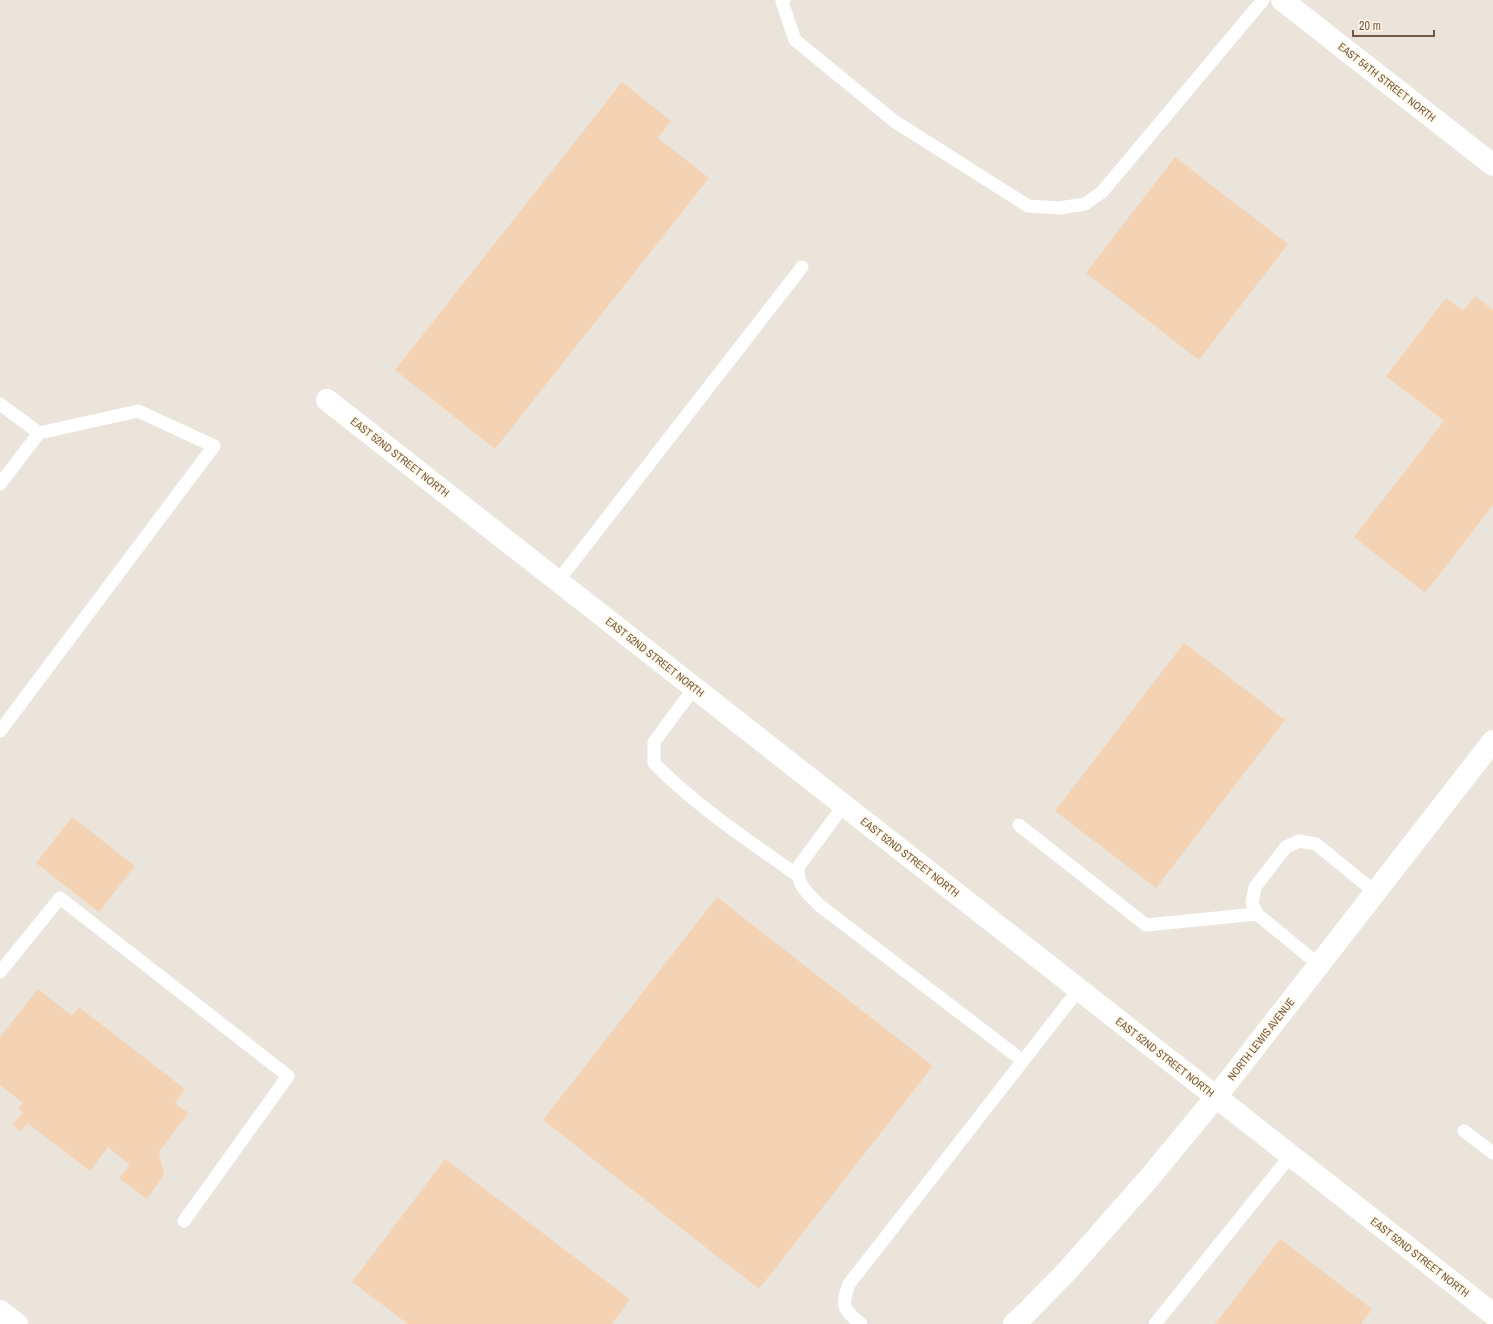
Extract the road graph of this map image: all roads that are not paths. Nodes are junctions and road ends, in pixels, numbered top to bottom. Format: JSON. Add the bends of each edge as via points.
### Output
{"nodes":[{"id":1,"x":784,"y":0,"type":"edge"},
{"id":2,"x":1263,"y":0,"type":"edge"},
{"id":3,"x":1282,"y":0,"type":"edge"},
{"id":4,"x":1493,"y":165,"type":"edge"},
{"id":5,"x":802,"y":267,"type":"dead end"},
{"id":6,"x":327,"y":400,"type":"dead end"},
{"id":7,"x":0,"y":404,"type":"edge"},
{"id":8,"x":39,"y":433,"type":"junction"},
{"id":9,"x":0,"y":484,"type":"edge"},
{"id":10,"x":558,"y":581,"type":"junction"},
{"id":11,"x":694,"y":688,"type":"junction"},
{"id":12,"x":0,"y":731,"type":"edge"},
{"id":13,"x":1493,"y":741,"type":"edge"},
{"id":14,"x":844,"y":805,"type":"junction"},
{"id":15,"x":1019,"y":824,"type":"dead end"},
{"id":16,"x":797,"y":874,"type":"junction"},
{"id":17,"x":1375,"y":892,"type":"junction"},
{"id":18,"x":1256,"y":914,"type":"junction"},
{"id":19,"x":1319,"y":965,"type":"junction"},
{"id":20,"x":0,"y":972,"type":"edge"},
{"id":21,"x":1078,"y":989,"type":"junction"},
{"id":22,"x":1023,"y":1061,"type":"junction"},
{"id":23,"x":1216,"y":1097,"type":"junction"},
{"id":24,"x":1464,"y":1131,"type":"dead end"},
{"id":25,"x":1493,"y":1153,"type":"edge"},
{"id":26,"x":1291,"y":1155,"type":"junction"},
{"id":27,"x":184,"y":1221,"type":"dead end"},
{"id":28,"x":0,"y":1311,"type":"edge"},
{"id":29,"x":1493,"y":1314,"type":"edge"},
{"id":30,"x":17,"y":1324,"type":"edge"},
{"id":31,"x":861,"y":1324,"type":"edge"},
{"id":32,"x":1014,"y":1324,"type":"edge"},
{"id":33,"x":1155,"y":1324,"type":"edge"}],
"edges":[{"from":1,"to":2,"type":"lane","via":[[782,2],[795,40],[894,121],[1028,206],[1059,208],[1085,204],[1102,192]]},
{"from":3,"to":4,"type":"street","name":"EAST 54TH STREET NORTH"},
{"from":5,"to":10,"type":"lane"},
{"from":6,"to":10,"type":"street","name":"EAST 52ND STREET NORTH"},
{"from":7,"to":8,"type":"lane"},
{"from":8,"to":9,"type":"lane"},
{"from":8,"to":12,"type":"lane","via":[[138,411],[214,446]]},
{"from":10,"to":11,"type":"street","name":"EAST 52ND STREET NORTH"},
{"from":11,"to":14,"type":"street","name":"EAST 52ND STREET NORTH"},
{"from":11,"to":16,"type":"lane","via":[[654,742],[654,763],[674,783]]},
{"from":13,"to":17,"type":"street","name":"NORTH LEWIS AVENUE"},
{"from":14,"to":16,"type":"lane","via":[[798,866]]},
{"from":14,"to":21,"type":"street","name":"EAST 52ND STREET NORTH"},
{"from":15,"to":18,"type":"lane","via":[[1146,925]]},
{"from":16,"to":22,"type":"lane","via":[[802,887],[819,905]]},
{"from":17,"to":18,"type":"lane","via":[[1316,844],[1299,841],[1286,847],[1255,887],[1252,904]]},
{"from":17,"to":19,"type":"street","name":"NORTH LEWIS AVENUE"},
{"from":18,"to":19,"type":"lane"},
{"from":19,"to":23,"type":"street","name":"NORTH LEWIS AVENUE"},
{"from":20,"to":27,"type":"lane","via":[[60,898],[288,1076]]},
{"from":21,"to":22,"type":"lane"},
{"from":21,"to":23,"type":"street","name":"EAST 52ND STREET NORTH"},
{"from":22,"to":31,"type":"lane","via":[[849,1284],[844,1298],[846,1311]]},
{"from":23,"to":26,"type":"street","name":"EAST 52ND STREET NORTH"},
{"from":23,"to":32,"type":"street","name":"NORTH LEWIS AVENUE","via":[[1113,1220]]},
{"from":24,"to":25,"type":"lane"},
{"from":26,"to":29,"type":"street","name":"EAST 52ND STREET NORTH"},
{"from":26,"to":33,"type":"lane"},
{"from":28,"to":30,"type":"street"}]}
